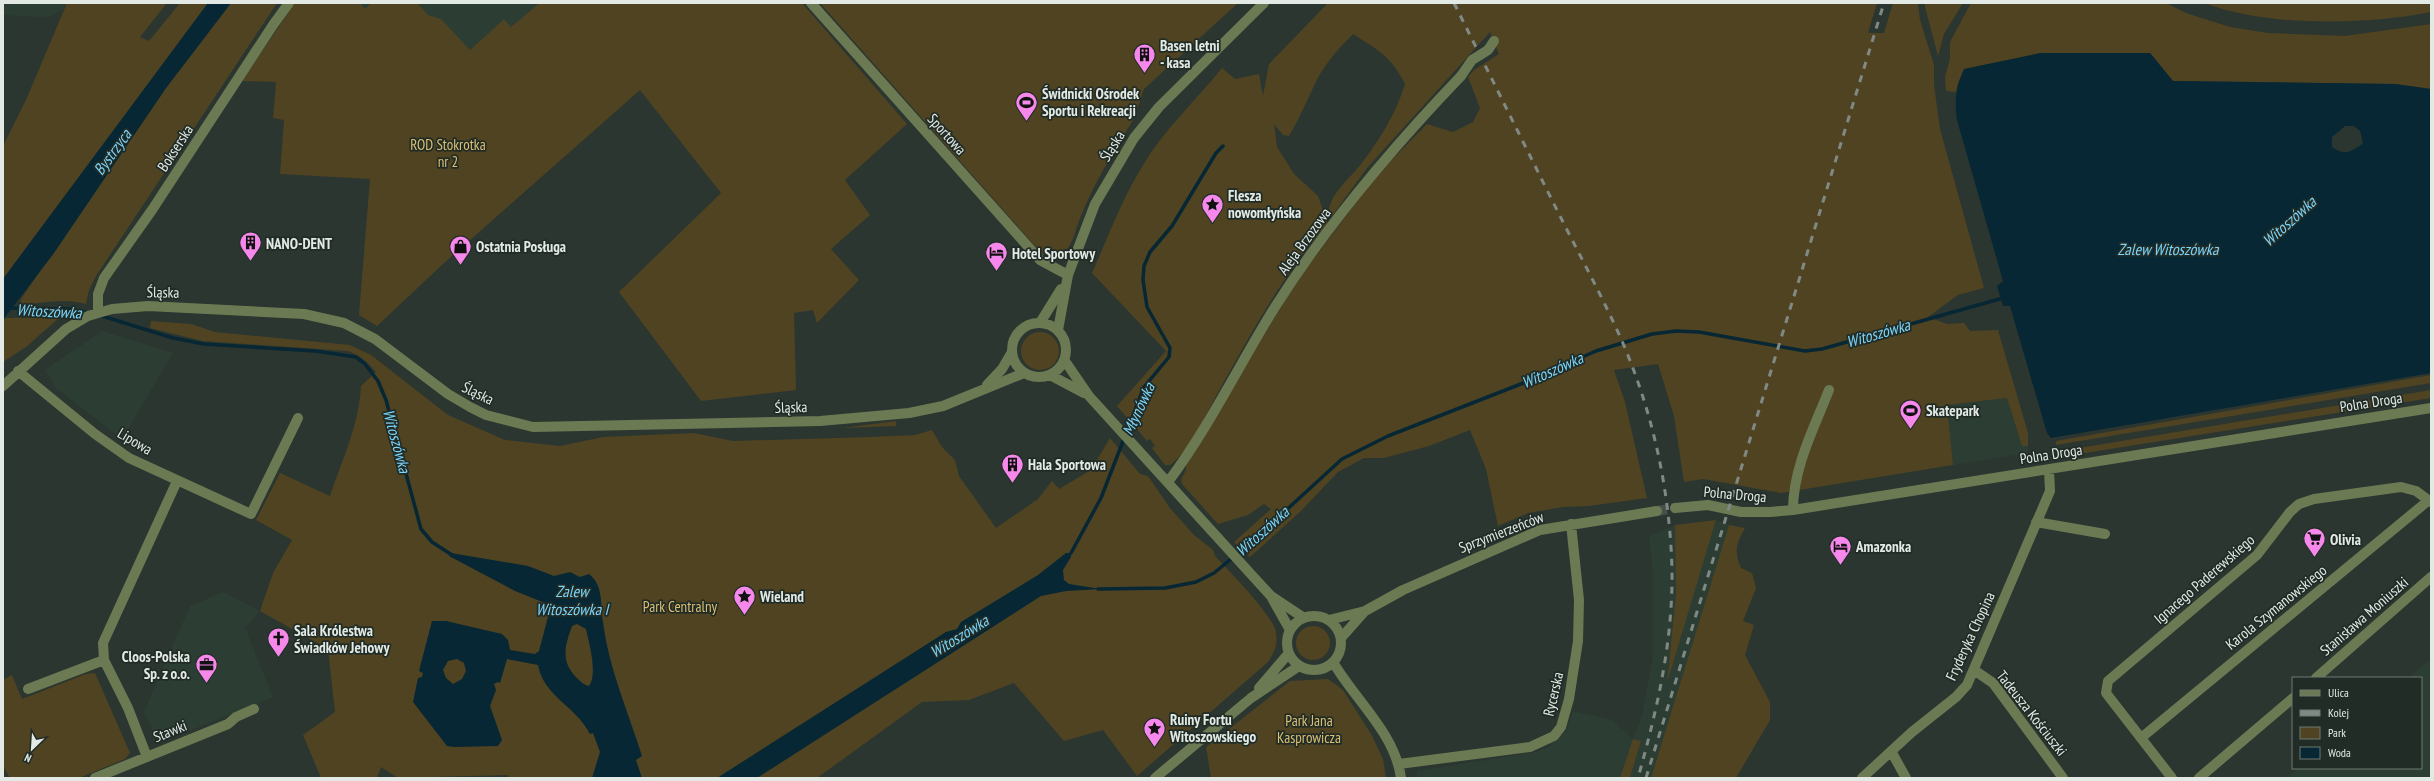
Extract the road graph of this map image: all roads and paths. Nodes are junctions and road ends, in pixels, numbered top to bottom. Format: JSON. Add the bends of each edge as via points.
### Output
{"nodes":[{"id":1,"x":289,"y":3,"type":"edge"},
{"id":2,"x":811,"y":3,"type":"edge"},
{"id":3,"x":1264,"y":3,"type":"edge"},
{"id":4,"x":1494,"y":41,"type":"dead end"},
{"id":5,"x":1068,"y":275,"type":"junction"},
{"id":6,"x":98,"y":312,"type":"junction"},
{"id":7,"x":1040,"y":323,"type":"junction"},
{"id":8,"x":1058,"y":330,"type":"junction"},
{"id":9,"x":1012,"y":352,"type":"junction"},
{"id":10,"x":1065,"y":360,"type":"junction"},
{"id":11,"x":18,"y":371,"type":"junction"},
{"id":12,"x":1024,"y":373,"type":"junction"},
{"id":13,"x":1050,"y":375,"type":"junction"},
{"id":14,"x":4,"y":387,"type":"edge"},
{"id":15,"x":982,"y":389,"type":"junction"},
{"id":16,"x":1829,"y":390,"type":"dead end"},
{"id":17,"x":1089,"y":396,"type":"junction"},
{"id":18,"x":2431,"y":408,"type":"edge"},
{"id":19,"x":298,"y":418,"type":"dead end"},
{"id":20,"x":2049,"y":470,"type":"junction"},
{"id":21,"x":177,"y":481,"type":"junction"},
{"id":22,"x":1168,"y":482,"type":"junction"},
{"id":23,"x":2430,"y":501,"type":"edge"},
{"id":24,"x":1675,"y":508,"type":"tunnel mouth"},
{"id":25,"x":1793,"y":510,"type":"junction"},
{"id":26,"x":1657,"y":511,"type":"tunnel mouth"},
{"id":27,"x":2036,"y":522,"type":"junction"},
{"id":28,"x":1571,"y":524,"type":"junction"},
{"id":29,"x":2105,"y":534,"type":"dead end"},
{"id":30,"x":2431,"y":577,"type":"edge"},
{"id":31,"x":1271,"y":596,"type":"junction"},
{"id":32,"x":1365,"y":611,"type":"junction"},
{"id":33,"x":1304,"y":618,"type":"junction"},
{"id":34,"x":1329,"y":620,"type":"junction"},
{"id":35,"x":1290,"y":630,"type":"junction"},
{"id":36,"x":1341,"y":638,"type":"junction"},
{"id":37,"x":1289,"y":653,"type":"junction"},
{"id":38,"x":104,"y":660,"type":"junction"},
{"id":39,"x":1334,"y":662,"type":"junction"},
{"id":40,"x":1299,"y":666,"type":"junction"},
{"id":41,"x":1974,"y":670,"type":"junction"},
{"id":42,"x":2317,"y":677,"type":"edge"},
{"id":43,"x":28,"y":688,"type":"dead end"},
{"id":44,"x":1252,"y":698,"type":"junction"},
{"id":45,"x":2292,"y":699,"type":"edge"},
{"id":46,"x":254,"y":709,"type":"dead end"},
{"id":47,"x":2141,"y":738,"type":"junction"},
{"id":48,"x":1891,"y":751,"type":"junction"},
{"id":49,"x":147,"y":757,"type":"junction"},
{"id":50,"x":1399,"y":764,"type":"junction"},
{"id":51,"x":95,"y":778,"type":"edge"},
{"id":52,"x":1155,"y":778,"type":"edge"},
{"id":53,"x":1401,"y":778,"type":"edge"},
{"id":54,"x":1862,"y":778,"type":"edge"},
{"id":55,"x":1906,"y":778,"type":"edge"},
{"id":56,"x":2063,"y":778,"type":"edge"},
{"id":57,"x":2172,"y":778,"type":"edge"},
{"id":58,"x":2199,"y":778,"type":"edge"}],
"edges":[{"from":1,"to":6,"type":"street","name":"Bokserska","via":[[104,278],[98,294]]},
{"from":2,"to":5,"type":"street","name":"Sportowa","via":[[1040,260]]},
{"from":3,"to":5,"type":"street","name":"Śląska","via":[[1159,107],[1134,138],[1095,204]]},
{"from":4,"to":22,"type":"street","name":"Aleja Brzozowa","bridge":true,"via":[[1488,50],[1472,60],[1461,76],[1374,172],[1293,280],[1193,446]]},
{"from":5,"to":7,"type":"street","name":"Śląska"},
{"from":5,"to":8,"type":"street","name":"Śląska"},
{"from":6,"to":11,"type":"street","name":"Śląska","via":[[80,321]]},
{"from":6,"to":15,"type":"street","name":"Śląska","via":[[141,307],[175,307],[304,314],[344,323],[375,338],[448,394],[470,407],[486,415],[534,427],[820,421],[924,412],[961,400]]},
{"from":7,"to":8,"type":"street"},
{"from":7,"to":9,"type":"street","via":[[1023,328],[1017,334]]},
{"from":8,"to":10,"type":"street","via":[[1066,344]]},
{"from":9,"to":12,"type":"street"},
{"from":9,"to":15,"type":"street","name":"Śląska","via":[[1002,369]]},
{"from":10,"to":13,"type":"street","via":[[1059,369]]},
{"from":10,"to":17,"type":"street"},
{"from":11,"to":14,"type":"street","name":"Śląska"},
{"from":11,"to":21,"type":"street","name":"Lipowa","via":[[95,434],[129,458]]},
{"from":12,"to":13,"type":"street","via":[[1033,376]]},
{"from":12,"to":15,"type":"street","name":"Śląska"},
{"from":13,"to":17,"type":"street"},
{"from":16,"to":25,"type":"street","via":[[1803,455]]},
{"from":17,"to":22,"type":"street"},
{"from":18,"to":20,"type":"street","name":"Polna Droga"},
{"from":19,"to":21,"type":"street","name":"Lipowa","via":[[251,514]]},
{"from":20,"to":25,"type":"street","name":"Polna Droga"},
{"from":20,"to":27,"type":"street","name":"Fryderyka Chopina","via":[[2050,491]]},
{"from":21,"to":38,"type":"street","via":[[103,643]]},
{"from":22,"to":31,"type":"street"},
{"from":23,"to":47,"type":"street","name":"Karola Szymanowskiego"},
{"from":23,"to":47,"type":"street","name":"Ignacego Paderewskiego","via":[[2416,491],[2401,487],[2314,498],[2295,507],[2257,555],[2108,681],[2106,693]]},
{"from":24,"to":25,"type":"street","name":"Polna Droga","via":[[1708,505],[1741,512]]},
{"from":26,"to":28,"type":"street","name":"Sprzymierzeńców"},
{"from":27,"to":29,"type":"street"},
{"from":27,"to":41,"type":"street","name":"Fryderyka Chopina"},
{"from":28,"to":32,"type":"street","name":"Sprzymierzeńców","via":[[1540,530],[1403,590]]},
{"from":28,"to":50,"type":"street","name":"Rycerska","via":[[1579,600],[1578,641],[1569,699],[1561,726],[1554,736],[1530,747]]},
{"from":30,"to":42,"type":"street","name":"Stanisława Moniuszki"},
{"from":31,"to":33,"type":"street"},
{"from":31,"to":35,"type":"street"},
{"from":32,"to":34,"type":"street","name":"Sprzymierzeńców"},
{"from":32,"to":36,"type":"street","name":"Sprzymierzeńców"},
{"from":33,"to":34,"type":"street","via":[[1317,616]]},
{"from":33,"to":35,"type":"street"},
{"from":34,"to":36,"type":"street"},
{"from":35,"to":37,"type":"street","via":[[1287,645]]},
{"from":36,"to":39,"type":"street"},
{"from":37,"to":40,"type":"street"},
{"from":37,"to":44,"type":"street"},
{"from":38,"to":43,"type":"street"},
{"from":38,"to":49,"type":"street","via":[[128,708]]},
{"from":39,"to":40,"type":"street","via":[[1317,670]]},
{"from":39,"to":50,"type":"street","via":[[1387,738]]},
{"from":40,"to":44,"type":"street"},
{"from":41,"to":48,"type":"street","name":"Fryderyka Chopina","via":[[1967,685],[1956,697]]},
{"from":41,"to":56,"type":"street","name":"Tadeusza Kościuszki","via":[[1993,683]]},
{"from":44,"to":52,"type":"street"},
{"from":45,"to":58,"type":"street"},
{"from":46,"to":49,"type":"street","name":"Stawki","via":[[236,717],[228,724]]},
{"from":47,"to":57,"type":"street","name":"Ignacego Paderewskiego"},
{"from":48,"to":54,"type":"street","name":"Fryderyka Chopina"},
{"from":48,"to":55,"type":"street"},
{"from":49,"to":51,"type":"street","name":"Stawki"},
{"from":50,"to":53,"type":"street"}]}
